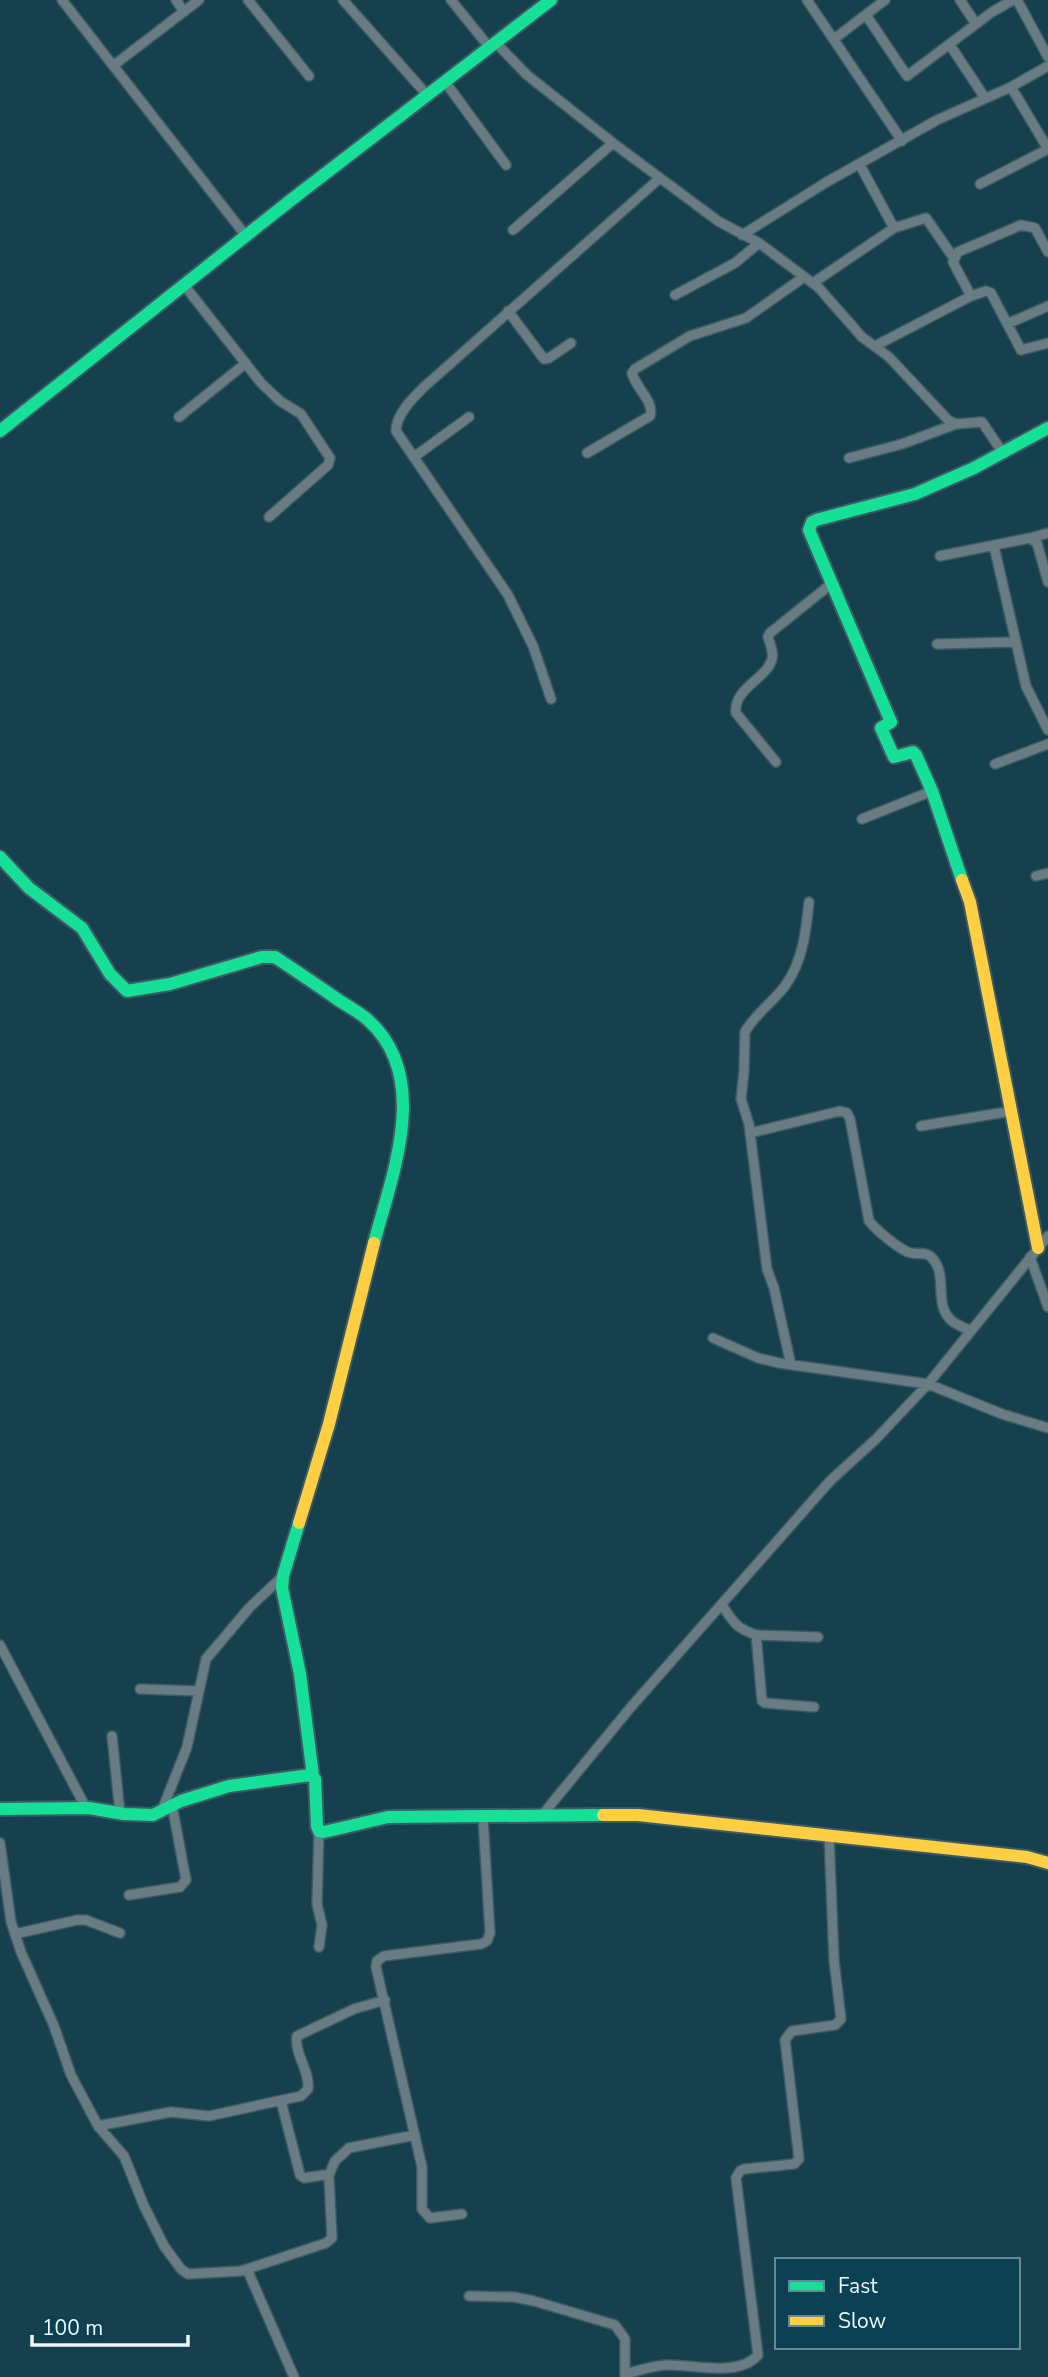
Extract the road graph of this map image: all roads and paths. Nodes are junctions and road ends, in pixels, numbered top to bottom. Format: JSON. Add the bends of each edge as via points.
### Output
{"nodes":[{"id":1,"x":62,"y":0,"type":"edge"},
{"id":2,"x":176,"y":0,"type":"edge"},
{"id":3,"x":200,"y":0,"type":"edge"},
{"id":4,"x":248,"y":0,"type":"edge"},
{"id":5,"x":343,"y":0,"type":"edge"},
{"id":6,"x":451,"y":0,"type":"edge"},
{"id":7,"x":551,"y":0,"type":"edge"},
{"id":8,"x":807,"y":0,"type":"edge"},
{"id":9,"x":885,"y":0,"type":"edge"},
{"id":10,"x":960,"y":0,"type":"edge"},
{"id":11,"x":1015,"y":0,"type":"edge"},
{"id":12,"x":184,"y":12,"type":"junction"},
{"id":13,"x":866,"y":15,"type":"junction"},
{"id":14,"x":976,"y":24,"type":"junction"},
{"id":15,"x":834,"y":40,"type":"junction"},
{"id":16,"x":950,"y":45,"type":"junction"},
{"id":17,"x":493,"y":46,"type":"junction"},
{"id":18,"x":1048,"y":57,"type":"edge"},
{"id":19,"x":114,"y":65,"type":"junction"},
{"id":20,"x":1048,"y":66,"type":"edge"},
{"id":21,"x":309,"y":76,"type":"dead end"},
{"id":22,"x":446,"y":83,"type":"junction"},
{"id":23,"x":1011,"y":87,"type":"junction"},
{"id":24,"x":428,"y":96,"type":"junction"},
{"id":25,"x":985,"y":98,"type":"junction"},
{"id":26,"x":902,"y":141,"type":"junction"},
{"id":27,"x":613,"y":143,"type":"junction"},
{"id":28,"x":1048,"y":149,"type":"edge"},
{"id":29,"x":506,"y":165,"type":"dead end"},
{"id":30,"x":860,"y":165,"type":"junction"},
{"id":31,"x":660,"y":178,"type":"junction"},
{"id":32,"x":980,"y":184,"type":"dead end"},
{"id":33,"x":894,"y":229,"type":"junction"},
{"id":34,"x":513,"y":230,"type":"dead end"},
{"id":35,"x":246,"y":236,"type":"junction"},
{"id":36,"x":742,"y":236,"type":"junction"},
{"id":37,"x":759,"y":243,"type":"junction"},
{"id":38,"x":1048,"y":252,"type":"edge"},
{"id":39,"x":953,"y":257,"type":"junction"},
{"id":40,"x":804,"y":277,"type":"junction"},
{"id":41,"x":813,"y":284,"type":"junction"},
{"id":42,"x":184,"y":285,"type":"junction"},
{"id":43,"x":675,"y":295,"type":"dead end"},
{"id":44,"x":971,"y":296,"type":"junction"},
{"id":45,"x":1048,"y":306,"type":"edge"},
{"id":46,"x":508,"y":312,"type":"junction"},
{"id":47,"x":1007,"y":324,"type":"junction"},
{"id":48,"x":1048,"y":343,"type":"edge"},
{"id":49,"x":571,"y":344,"type":"dead end"},
{"id":50,"x":875,"y":346,"type":"junction"},
{"id":51,"x":246,"y":363,"type":"junction"},
{"id":52,"x":469,"y":416,"type":"dead end"},
{"id":53,"x":179,"y":417,"type":"dead end"},
{"id":54,"x":956,"y":424,"type":"junction"},
{"id":55,"x":1048,"y":428,"type":"edge"},
{"id":56,"x":0,"y":431,"type":"edge"},
{"id":57,"x":587,"y":453,"type":"dead end"},
{"id":58,"x":1003,"y":453,"type":"junction"},
{"id":59,"x":414,"y":457,"type":"junction"},
{"id":60,"x":849,"y":458,"type":"dead end"},
{"id":61,"x":269,"y":517,"type":"dead end"},
{"id":62,"x":1048,"y":533,"type":"edge"},
{"id":63,"x":1030,"y":538,"type":"junction"},
{"id":64,"x":994,"y":545,"type":"junction"},
{"id":65,"x":940,"y":556,"type":"dead end"},
{"id":66,"x":1048,"y":582,"type":"edge"},
{"id":67,"x":831,"y":584,"type":"junction"},
{"id":68,"x":1016,"y":642,"type":"junction"},
{"id":69,"x":937,"y":644,"type":"dead end"},
{"id":70,"x":551,"y":699,"type":"dead end"},
{"id":71,"x":1048,"y":730,"type":"edge"},
{"id":72,"x":1048,"y":744,"type":"edge"},
{"id":73,"x":776,"y":762,"type":"dead end"},
{"id":74,"x":995,"y":764,"type":"dead end"},
{"id":75,"x":932,"y":791,"type":"junction"},
{"id":76,"x":862,"y":819,"type":"dead end"},
{"id":77,"x":0,"y":857,"type":"edge"},
{"id":78,"x":1048,"y":873,"type":"edge"},
{"id":79,"x":1036,"y":876,"type":"dead end"},
{"id":80,"x":809,"y":901,"type":"dead end"},
{"id":81,"x":1012,"y":1111,"type":"junction"},
{"id":82,"x":921,"y":1126,"type":"dead end"},
{"id":83,"x":750,"y":1133,"type":"junction"},
{"id":84,"x":1048,"y":1236,"type":"edge"},
{"id":85,"x":1034,"y":1253,"type":"junction"},
{"id":86,"x":1048,"y":1307,"type":"edge"},
{"id":87,"x":971,"y":1331,"type":"junction"},
{"id":88,"x":713,"y":1338,"type":"dead end"},
{"id":89,"x":790,"y":1365,"type":"junction"},
{"id":90,"x":928,"y":1384,"type":"junction"},
{"id":91,"x":1048,"y":1428,"type":"edge"},
{"id":92,"x":283,"y":1576,"type":"junction"},
{"id":93,"x":722,"y":1605,"type":"junction"},
{"id":94,"x":756,"y":1635,"type":"junction"},
{"id":95,"x":818,"y":1637,"type":"dead end"},
{"id":96,"x":0,"y":1645,"type":"edge"},
{"id":97,"x":140,"y":1689,"type":"dead end"},
{"id":98,"x":198,"y":1691,"type":"junction"},
{"id":99,"x":814,"y":1707,"type":"dead end"},
{"id":100,"x":112,"y":1736,"type":"dead end"},
{"id":101,"x":313,"y":1776,"type":"junction"},
{"id":102,"x":86,"y":1808,"type":"junction"},
{"id":103,"x":167,"y":1808,"type":"junction"},
{"id":104,"x":0,"y":1809,"type":"edge"},
{"id":105,"x":120,"y":1813,"type":"junction"},
{"id":106,"x":543,"y":1814,"type":"junction"},
{"id":107,"x":483,"y":1818,"type":"junction"},
{"id":108,"x":319,"y":1831,"type":"junction"},
{"id":109,"x":830,"y":1835,"type":"junction"},
{"id":110,"x":0,"y":1843,"type":"edge"},
{"id":111,"x":1048,"y":1863,"type":"edge"},
{"id":112,"x":129,"y":1895,"type":"dead end"},
{"id":113,"x":121,"y":1933,"type":"dead end"},
{"id":114,"x":15,"y":1934,"type":"junction"},
{"id":115,"x":319,"y":1947,"type":"dead end"},
{"id":116,"x":385,"y":2000,"type":"junction"},
{"id":117,"x":281,"y":2101,"type":"junction"},
{"id":118,"x":98,"y":2126,"type":"junction"},
{"id":119,"x":415,"y":2135,"type":"junction"},
{"id":120,"x":328,"y":2177,"type":"junction"},
{"id":121,"x":461,"y":2214,"type":"dead end"},
{"id":122,"x":247,"y":2269,"type":"junction"},
{"id":123,"x":469,"y":2296,"type":"dead end"},
{"id":124,"x":625,"y":2376,"type":"edge"},
{"id":125,"x":293,"y":2377,"type":"edge"}],
"edges":[{"from":1,"to":19,"type":"street"},
{"from":2,"to":12,"type":"street"},
{"from":3,"to":12,"type":"street"},
{"from":4,"to":21,"type":"street"},
{"from":5,"to":24,"type":"street"},
{"from":6,"to":17,"type":"street"},
{"from":7,"to":17,"type":"street"},
{"from":8,"to":15,"type":"street"},
{"from":9,"to":13,"type":"street"},
{"from":10,"to":14,"type":"street"},
{"from":11,"to":14,"type":"street"},
{"from":11,"to":18,"type":"street"},
{"from":12,"to":19,"type":"street"},
{"from":13,"to":15,"type":"street"},
{"from":13,"to":16,"type":"street","via":[[907,76]]},
{"from":14,"to":16,"type":"street"},
{"from":15,"to":26,"type":"street"},
{"from":16,"to":25,"type":"street"},
{"from":17,"to":22,"type":"street"},
{"from":17,"to":27,"type":"street"},
{"from":19,"to":35,"type":"street"},
{"from":20,"to":23,"type":"street"},
{"from":22,"to":24,"type":"street"},
{"from":22,"to":29,"type":"street"},
{"from":23,"to":25,"type":"street"},
{"from":23,"to":28,"type":"street"},
{"from":24,"to":35,"type":"street"},
{"from":25,"to":26,"type":"street"},
{"from":26,"to":30,"type":"street"},
{"from":27,"to":31,"type":"street"},
{"from":27,"to":34,"type":"street"},
{"from":28,"to":32,"type":"street"},
{"from":30,"to":33,"type":"street"},
{"from":30,"to":36,"type":"street"},
{"from":31,"to":36,"type":"street"},
{"from":31,"to":46,"type":"street"},
{"from":33,"to":39,"type":"street","via":[[926,218]]},
{"from":33,"to":41,"type":"street"},
{"from":35,"to":42,"type":"street"},
{"from":36,"to":37,"type":"street"},
{"from":37,"to":40,"type":"street"},
{"from":37,"to":43,"type":"street","via":[[735,263]]},
{"from":38,"to":39,"type":"street","via":[[1035,228],[1021,225]]},
{"from":39,"to":44,"type":"street"},
{"from":40,"to":41,"type":"street"},
{"from":40,"to":57,"type":"street","via":[[746,318],[700,332],[635,369],[633,379],[651,407],[650,416]]},
{"from":41,"to":50,"type":"street"},
{"from":42,"to":51,"type":"street"},
{"from":42,"to":56,"type":"street"},
{"from":44,"to":47,"type":"street","via":[[990,293]]},
{"from":44,"to":50,"type":"street"},
{"from":45,"to":47,"type":"street"},
{"from":46,"to":49,"type":"street","via":[[544,359]]},
{"from":46,"to":59,"type":"street","via":[[403,411],[396,431]]},
{"from":47,"to":48,"type":"street","via":[[1021,350]]},
{"from":50,"to":54,"type":"street"},
{"from":51,"to":53,"type":"street"},
{"from":51,"to":61,"type":"street","via":[[274,396],[300,414],[330,458],[328,465]]},
{"from":52,"to":59,"type":"street"},
{"from":54,"to":58,"type":"street","via":[[982,422]]},
{"from":54,"to":60,"type":"street"},
{"from":55,"to":58,"type":"street"},
{"from":58,"to":67,"type":"street","via":[[915,494],[811,522],[809,530]]},
{"from":59,"to":70,"type":"street","via":[[523,621]]},
{"from":62,"to":63,"type":"street"},
{"from":63,"to":64,"type":"street"},
{"from":63,"to":66,"type":"street","via":[[1037,543]]},
{"from":64,"to":65,"type":"street"},
{"from":64,"to":68,"type":"street"},
{"from":67,"to":73,"type":"street","via":[[770,633],[772,662],[735,706]]},
{"from":67,"to":75,"type":"street","via":[[891,722],[881,728],[892,754],[898,757],[913,752]]},
{"from":68,"to":69,"type":"street"},
{"from":68,"to":71,"type":"street","via":[[1026,686]]},
{"from":72,"to":74,"type":"street"},
{"from":75,"to":76,"type":"street"},
{"from":75,"to":81,"type":"street","via":[[970,902]]},
{"from":77,"to":92,"type":"street","via":[[36,893],[77,923],[124,990],[154,988],[275,957],[368,1020],[381,1033],[397,1064],[404,1095],[399,1150],[329,1424]]},
{"from":78,"to":79,"type":"street"},
{"from":80,"to":83,"type":"street","via":[[805,939],[793,974],[745,1032],[741,1099]]},
{"from":81,"to":82,"type":"street"},
{"from":81,"to":85,"type":"street"},
{"from":83,"to":87,"type":"street","via":[[847,1113],[869,1221],[908,1252],[932,1258],[939,1268],[945,1310],[952,1321]]},
{"from":83,"to":89,"type":"street","via":[[767,1269]]},
{"from":84,"to":85,"type":"street"},
{"from":85,"to":86,"type":"street"},
{"from":85,"to":87,"type":"street"},
{"from":87,"to":90,"type":"street"},
{"from":88,"to":89,"type":"street","via":[[758,1358]]},
{"from":89,"to":90,"type":"street"},
{"from":90,"to":91,"type":"street"},
{"from":90,"to":93,"type":"street","via":[[830,1481]]},
{"from":92,"to":98,"type":"street","via":[[210,1653]]},
{"from":92,"to":101,"type":"street"},
{"from":93,"to":94,"type":"street","via":[[736,1625]]},
{"from":93,"to":106,"type":"street"},
{"from":94,"to":95,"type":"street"},
{"from":94,"to":99,"type":"street","via":[[762,1701]]},
{"from":96,"to":102,"type":"street"},
{"from":97,"to":98,"type":"street"},
{"from":98,"to":103,"type":"street","via":[[187,1747]]},
{"from":100,"to":105,"type":"street"},
{"from":101,"to":103,"type":"street","via":[[229,1786]]},
{"from":101,"to":108,"type":"street"},
{"from":102,"to":104,"type":"street"},
{"from":102,"to":105,"type":"street"},
{"from":103,"to":105,"type":"street","via":[[146,1815]]},
{"from":103,"to":112,"type":"street","via":[[185,1883]]},
{"from":106,"to":107,"type":"street"},
{"from":106,"to":109,"type":"street","via":[[638,1815]]},
{"from":107,"to":108,"type":"street","via":[[388,1817]]},
{"from":107,"to":116,"type":"street","via":[[489,1937],[481,1944],[384,1956],[376,1967]]},
{"from":108,"to":115,"type":"street"},
{"from":109,"to":111,"type":"street"},
{"from":109,"to":124,"type":"street","via":[[841,2019],[835,2025],[792,2031],[785,2040],[799,2159],[794,2164],[744,2169],[736,2178],[758,2355],[748,2366],[724,2377],[671,2365]]},
{"from":110,"to":114,"type":"street"},
{"from":113,"to":114,"type":"street","via":[[77,1920]]},
{"from":114,"to":118,"type":"street","via":[[71,2076]]},
{"from":116,"to":117,"type":"street","via":[[300,2033],[296,2044],[309,2078],[308,2089],[301,2096]]},
{"from":116,"to":119,"type":"street"},
{"from":117,"to":118,"type":"street","via":[[209,2116],[171,2112]]},
{"from":117,"to":120,"type":"street","via":[[300,2175]]},
{"from":118,"to":122,"type":"street","via":[[124,2156],[152,2222],[181,2269],[194,2275]]},
{"from":119,"to":120,"type":"street","via":[[349,2148],[335,2161]]},
{"from":119,"to":121,"type":"street","via":[[422,2167],[422,2209],[430,2218]]},
{"from":120,"to":122,"type":"street","via":[[330,2242]]},
{"from":122,"to":125,"type":"street"},
{"from":123,"to":124,"type":"street","via":[[514,2297],[615,2325],[625,2339]]}]}
